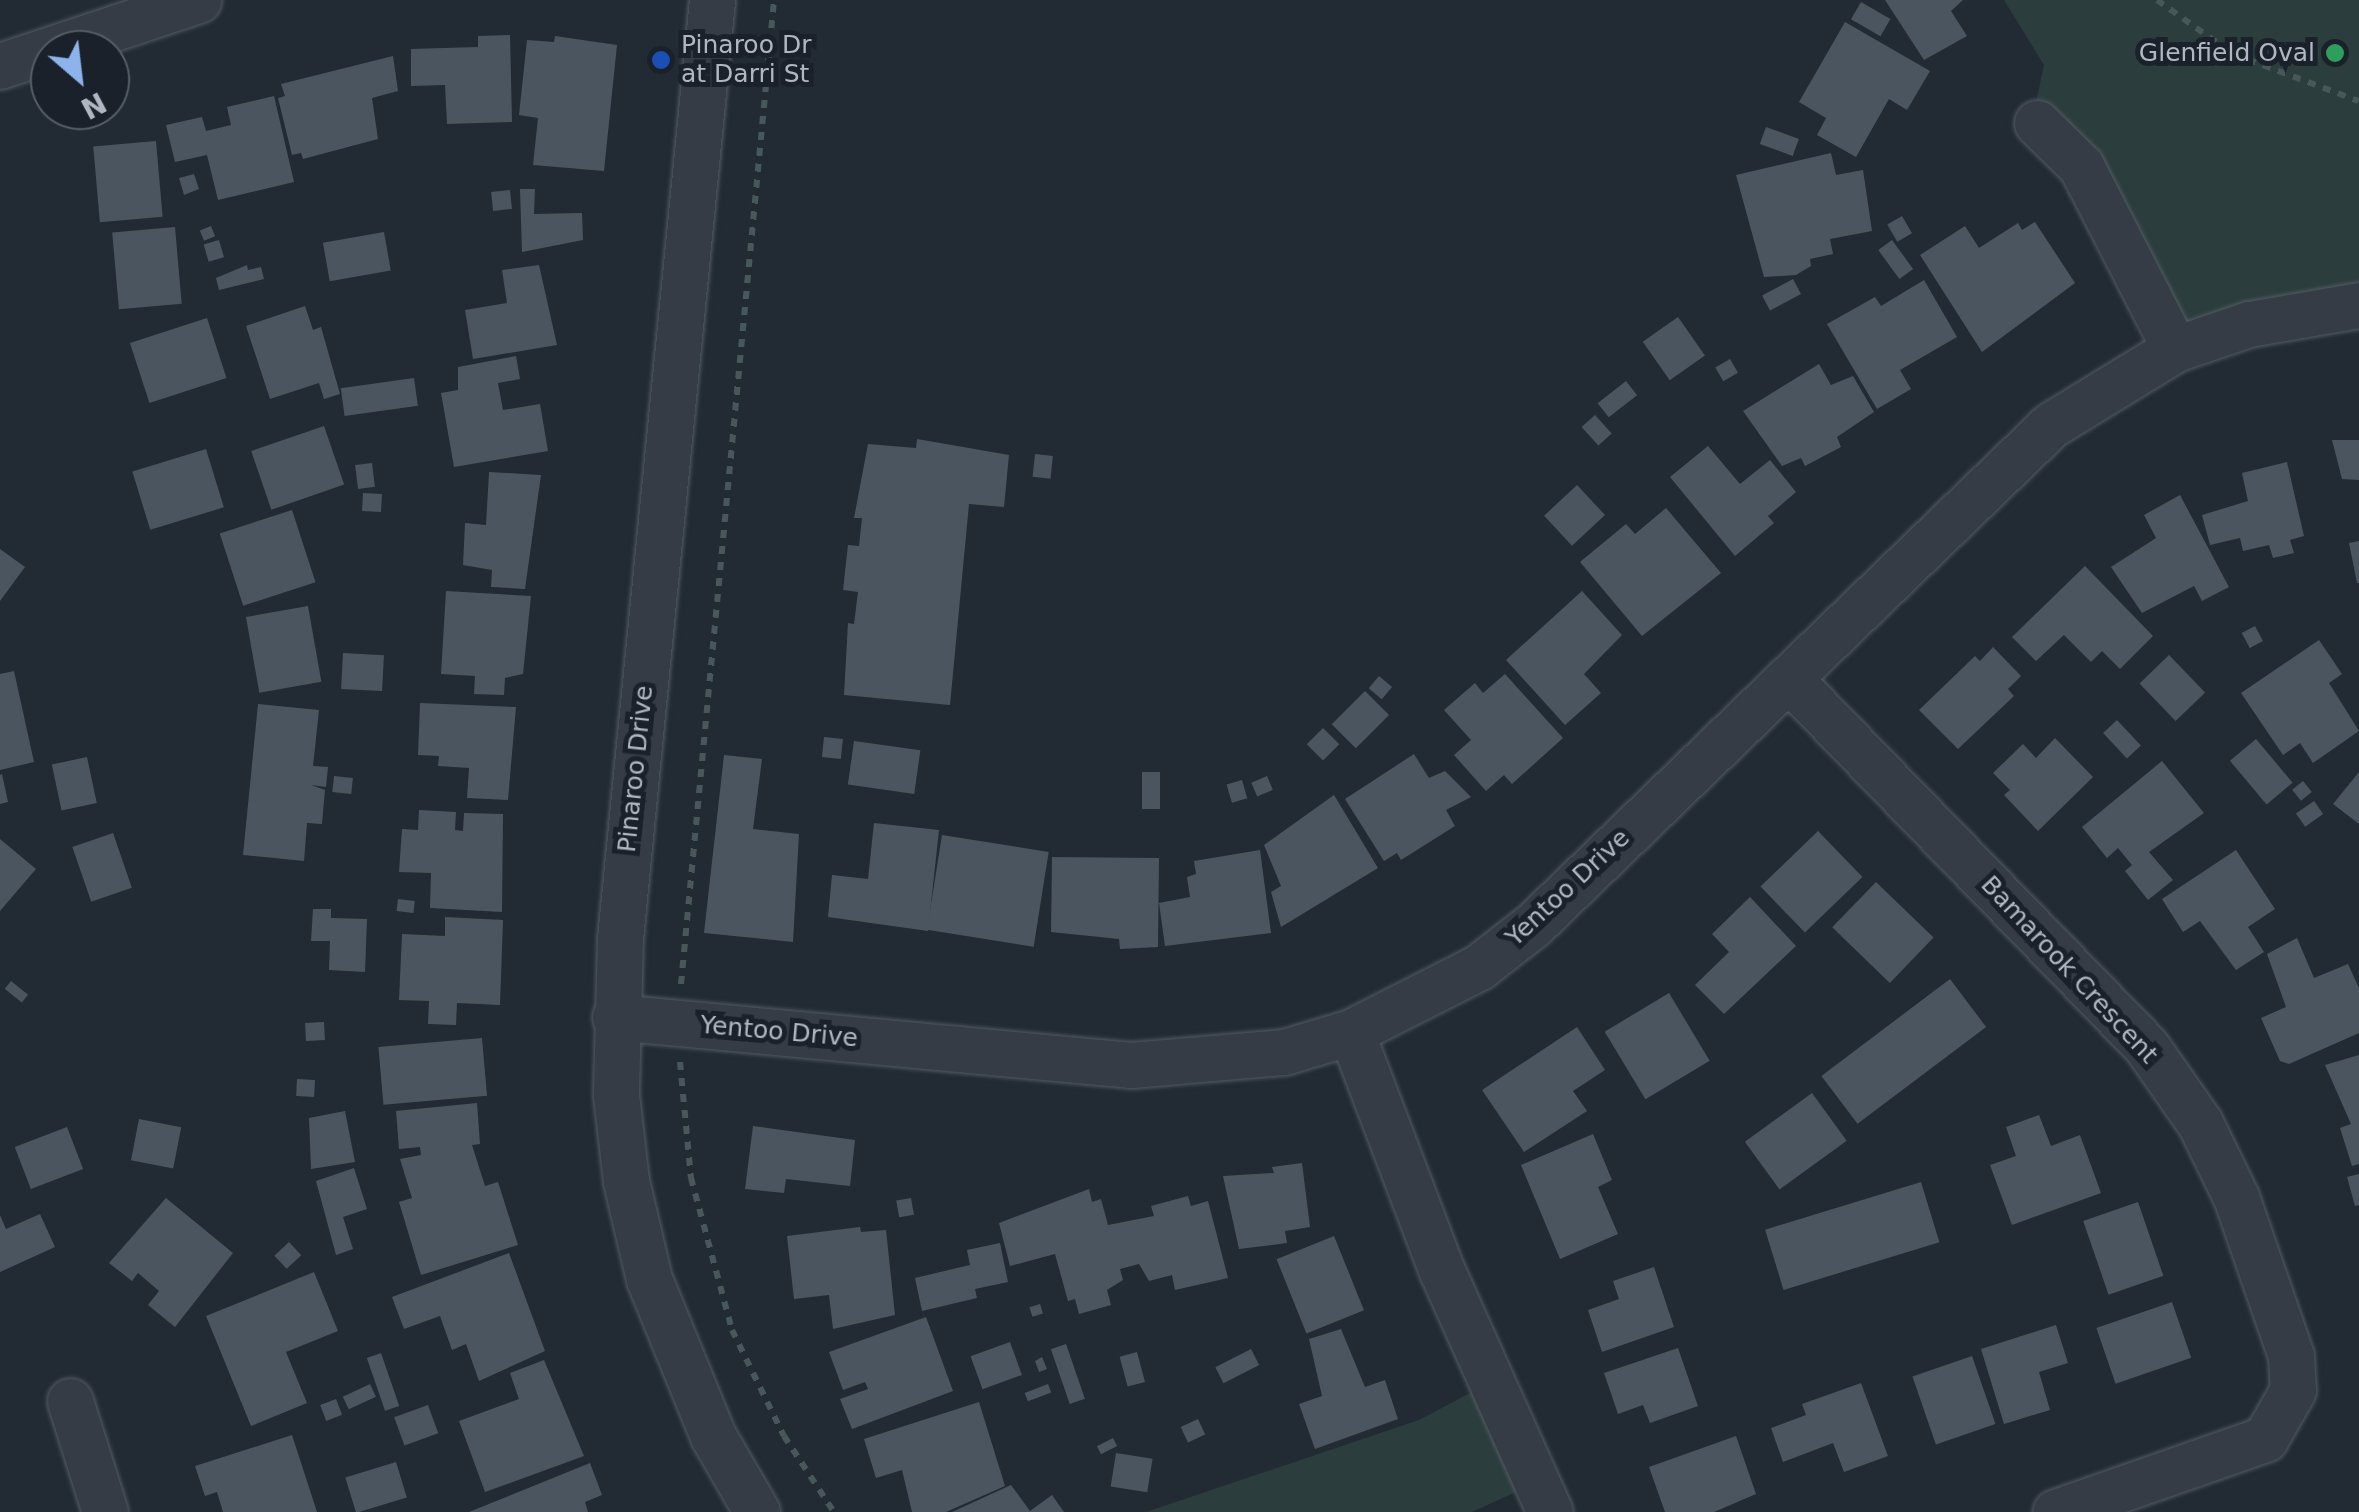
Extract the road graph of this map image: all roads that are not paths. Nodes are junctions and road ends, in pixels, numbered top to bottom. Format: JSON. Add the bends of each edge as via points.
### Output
{"nodes":[{"id":1,"x":198,"y":0,"type":"edge"},
{"id":2,"x":712,"y":0,"type":"edge"},
{"id":3,"x":0,"y":66,"type":"edge"},
{"id":4,"x":2036,"y":123,"type":"dead end"},
{"id":5,"x":2359,"y":305,"type":"edge"},
{"id":6,"x":2175,"y":349,"type":"junction"},
{"id":7,"x":1788,"y":678,"type":"junction"},
{"id":8,"x":614,"y":1016,"type":"junction"},
{"id":9,"x":1351,"y":1032,"type":"junction"},
{"id":10,"x":70,"y":1401,"type":"dead end"},
{"id":11,"x":105,"y":1512,"type":"edge"},
{"id":12,"x":757,"y":1512,"type":"edge"},
{"id":13,"x":1550,"y":1512,"type":"edge"},
{"id":14,"x":2056,"y":1512,"type":"edge"}],
"edges":[{"from":1,"to":3,"type":"street"},
{"from":2,"to":8,"type":"street","name":"Pinaroo Drive"},
{"from":4,"to":6,"type":"street","via":[[2082,166]]},
{"from":5,"to":6,"type":"street","name":"Yentoo Drive","via":[[2249,324]]},
{"from":6,"to":7,"type":"street","name":"Yentoo Drive","via":[[2051,425]]},
{"from":7,"to":9,"type":"street","name":"Yentoo Drive","via":[[1534,924],[1478,968]]},
{"from":7,"to":14,"type":"street","name":"Bamarook Crescent","via":[[2146,1046],[2200,1123],[2236,1196],[2291,1356],[2293,1390],[2265,1439]]},
{"from":8,"to":9,"type":"street","name":"Yentoo Drive","via":[[1131,1065],[1284,1052]]},
{"from":8,"to":12,"type":"street","name":"Pinaroo Drive","via":[[626,1181],[649,1279],[706,1421]]},
{"from":9,"to":13,"type":"street","via":[[1442,1271]]},
{"from":10,"to":11,"type":"street"}]}
